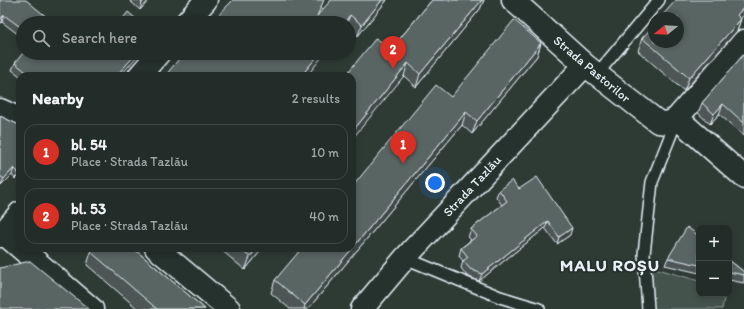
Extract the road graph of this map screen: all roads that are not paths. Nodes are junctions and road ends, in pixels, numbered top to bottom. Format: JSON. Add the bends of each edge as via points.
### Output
{"nodes":[{"id":1,"x":206,"y":0,"type":"edge"},
{"id":2,"x":513,"y":0,"type":"edge"},
{"id":3,"x":659,"y":0,"type":"edge"},
{"id":4,"x":192,"y":16,"type":"edge"},
{"id":5,"x":744,"y":41,"type":"edge"},
{"id":6,"x":154,"y":60,"type":"edge"},
{"id":7,"x":591,"y":70,"type":"junction"},
{"id":8,"x":143,"y":72,"type":"edge"},
{"id":9,"x":0,"y":110,"type":"edge"},
{"id":10,"x":16,"y":117,"type":"edge"},
{"id":11,"x":677,"y":118,"type":"junction"},
{"id":12,"x":744,"y":178,"type":"edge"},
{"id":13,"x":16,"y":218,"type":"edge"},
{"id":14,"x":1,"y":235,"type":"edge"},
{"id":15,"x":16,"y":247,"type":"edge"},
{"id":16,"x":22,"y":252,"type":"edge"},
{"id":17,"x":161,"y":252,"type":"edge"},
{"id":18,"x":405,"y":258,"type":"junction"},
{"id":19,"x":92,"y":309,"type":"edge"},
{"id":20,"x":229,"y":309,"type":"edge"},
{"id":21,"x":362,"y":309,"type":"edge"},
{"id":22,"x":539,"y":309,"type":"edge"},
{"id":23,"x":648,"y":309,"type":"edge"}],
"edges":[{"from":1,"to":4,"type":"street"},
{"from":2,"to":7,"type":"street","name":"Strada Pastorilor"},
{"from":3,"to":7,"type":"lane"},
{"from":5,"to":11,"type":"street"},
{"from":6,"to":8,"type":"street"},
{"from":7,"to":11,"type":"street","name":"Strada Pastorilor","via":[[658,122],[668,123]]},
{"from":7,"to":18,"type":"street","name":"Strada Tazlău"},
{"from":9,"to":10,"type":"street"},
{"from":11,"to":12,"type":"street"},
{"from":11,"to":23,"type":"lane","via":[[652,182],[644,254]]},
{"from":13,"to":14,"type":"street"},
{"from":14,"to":15,"type":"street"},
{"from":16,"to":19,"type":"street"},
{"from":17,"to":20,"type":"street"},
{"from":18,"to":21,"type":"street","name":"Strada Tazlău"},
{"from":18,"to":22,"type":"lane","via":[[500,298]]}]}
